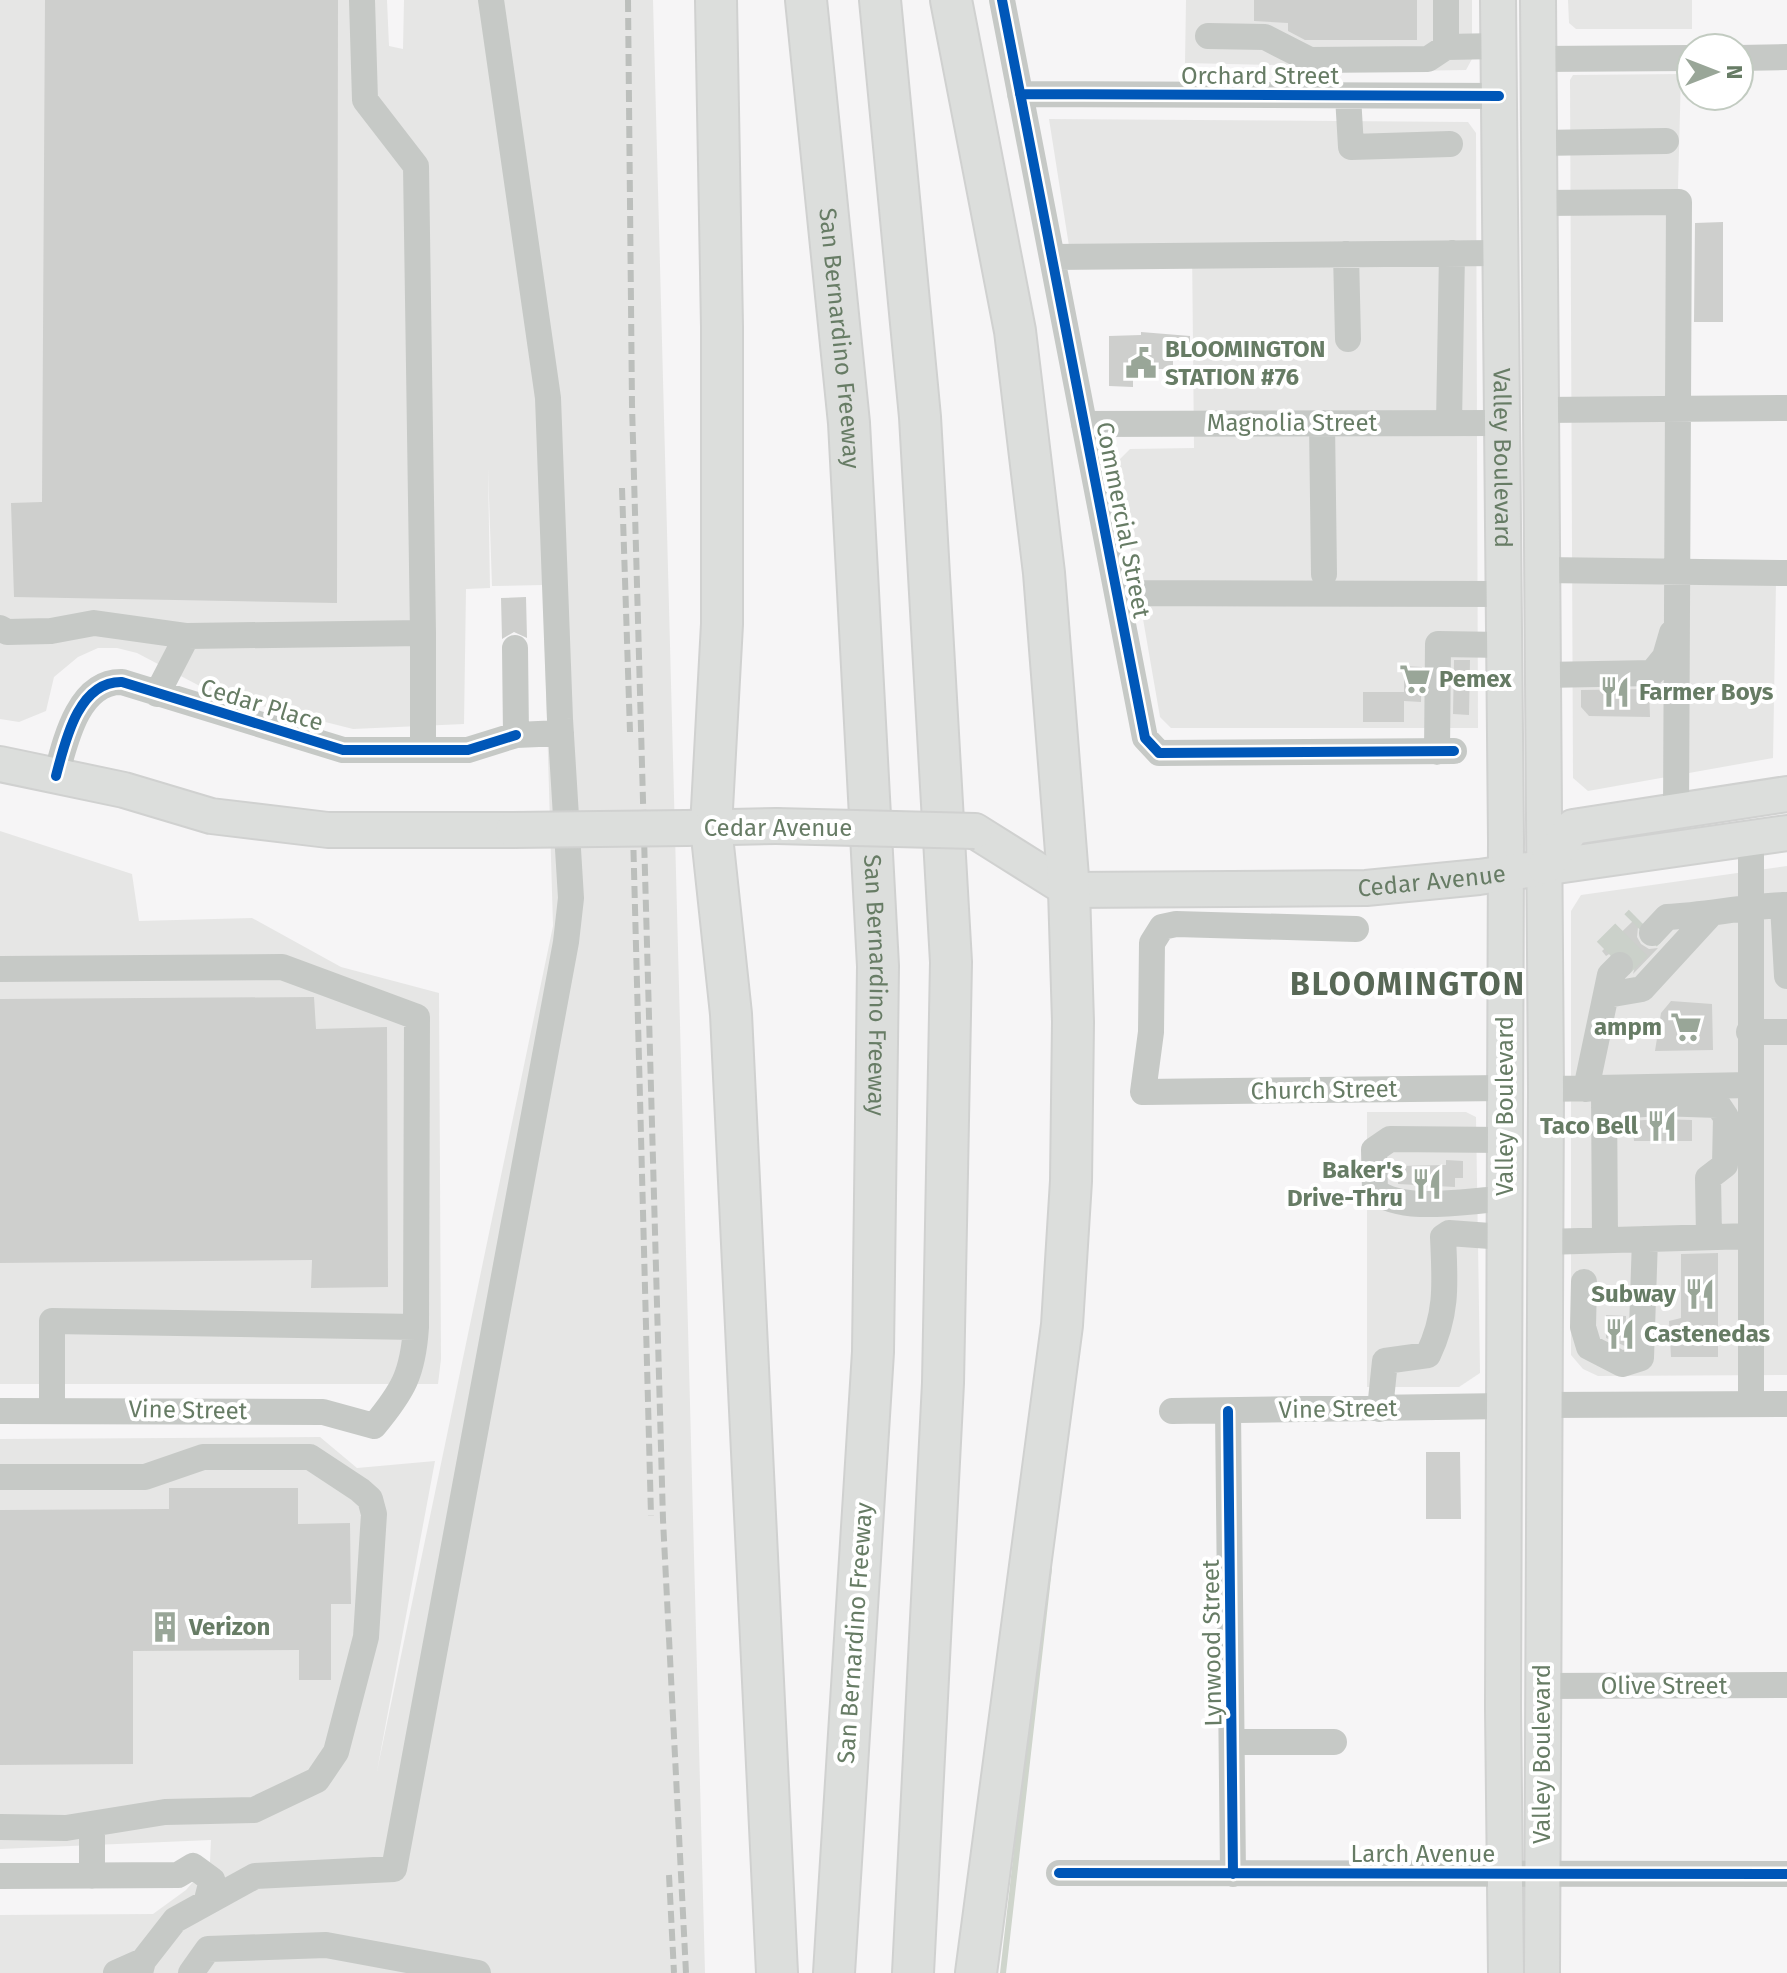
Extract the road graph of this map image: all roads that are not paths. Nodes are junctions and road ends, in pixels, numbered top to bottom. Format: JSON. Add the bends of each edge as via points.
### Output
{"nodes":[{"id":1,"x":362,"y":0,"type":"edge"},
{"id":2,"x":491,"y":0,"type":"edge"},
{"id":3,"x":716,"y":0,"type":"edge"},
{"id":4,"x":806,"y":0,"type":"edge"},
{"id":5,"x":880,"y":0,"type":"edge"},
{"id":6,"x":951,"y":0,"type":"edge"},
{"id":7,"x":1002,"y":0,"type":"edge"},
{"id":8,"x":1446,"y":0,"type":"edge"},
{"id":9,"x":1498,"y":0,"type":"edge"},
{"id":10,"x":1538,"y":0,"type":"edge"},
{"id":11,"x":1208,"y":36,"type":"dead end"},
{"id":12,"x":1498,"y":46,"type":"junction"},
{"id":13,"x":1446,"y":47,"type":"junction"},
{"id":14,"x":1787,"y":57,"type":"edge"},
{"id":15,"x":1675,"y":58,"type":"edge"},
{"id":16,"x":1755,"y":58,"type":"edge"},
{"id":17,"x":1539,"y":59,"type":"junction"},
{"id":18,"x":1020,"y":94,"type":"junction"},
{"id":19,"x":1348,"y":96,"type":"junction"},
{"id":20,"x":1499,"y":96,"type":"junction"},
{"id":21,"x":1666,"y":141,"type":"dead end"},
{"id":22,"x":1539,"y":143,"type":"junction"},
{"id":23,"x":1450,"y":144,"type":"dead end"},
{"id":24,"x":1540,"y":203,"type":"junction"},
{"id":25,"x":1452,"y":253,"type":"junction"},
{"id":26,"x":1499,"y":253,"type":"junction"},
{"id":27,"x":1346,"y":254,"type":"junction"},
{"id":28,"x":1052,"y":257,"type":"junction"},
{"id":29,"x":1348,"y":339,"type":"dead end"},
{"id":30,"x":1787,"y":408,"type":"edge"},
{"id":31,"x":1680,"y":409,"type":"junction"},
{"id":32,"x":1542,"y":410,"type":"junction"},
{"id":33,"x":1322,"y":423,"type":"junction"},
{"id":34,"x":1449,"y":423,"type":"junction"},
{"id":35,"x":1500,"y":423,"type":"junction"},
{"id":36,"x":1084,"y":424,"type":"junction"},
{"id":37,"x":1543,"y":570,"type":"junction"},
{"id":38,"x":1679,"y":573,"type":"junction"},
{"id":39,"x":1787,"y":573,"type":"edge"},
{"id":40,"x":1324,"y":574,"type":"dead end"},
{"id":41,"x":1117,"y":593,"type":"junction"},
{"id":42,"x":1504,"y":594,"type":"junction"},
{"id":43,"x":1679,"y":623,"type":"junction"},
{"id":44,"x":0,"y":628,"type":"edge"},
{"id":45,"x":423,"y":633,"type":"junction"},
{"id":46,"x":187,"y":636,"type":"junction"},
{"id":47,"x":1504,"y":645,"type":"junction"},
{"id":48,"x":515,"y":648,"type":"dead end"},
{"id":49,"x":1544,"y":675,"type":"junction"},
{"id":50,"x":157,"y":694,"type":"junction"},
{"id":51,"x":561,"y":733,"type":"junction"},
{"id":52,"x":516,"y":735,"type":"junction"},
{"id":53,"x":423,"y":750,"type":"junction"},
{"id":54,"x":0,"y":764,"type":"edge"},
{"id":55,"x":56,"y":776,"type":"junction"},
{"id":56,"x":1787,"y":794,"type":"edge"},
{"id":57,"x":1676,"y":814,"type":"junction"},
{"id":58,"x":699,"y":828,"type":"junction"},
{"id":59,"x":1787,"y":833,"type":"edge"},
{"id":60,"x":1751,"y":840,"type":"junction"},
{"id":61,"x":1545,"y":867,"type":"junction"},
{"id":62,"x":1505,"y":873,"type":"junction"},
{"id":63,"x":1069,"y":890,"type":"junction"},
{"id":64,"x":1785,"y":905,"type":"edge"},
{"id":65,"x":1749,"y":906,"type":"junction"},
{"id":66,"x":1710,"y":915,"type":"junction"},
{"id":67,"x":1655,"y":928,"type":"tunnel mouth"},
{"id":68,"x":1356,"y":929,"type":"dead end"},
{"id":69,"x":0,"y":969,"type":"edge"},
{"id":70,"x":1787,"y":976,"type":"edge"},
{"id":71,"x":1749,"y":1032,"type":"junction"},
{"id":72,"x":1787,"y":1032,"type":"edge"},
{"id":73,"x":1750,"y":1085,"type":"junction"},
{"id":74,"x":1504,"y":1088,"type":"junction"},
{"id":75,"x":1546,"y":1089,"type":"junction"},
{"id":76,"x":1598,"y":1095,"type":"junction"},
{"id":77,"x":1504,"y":1140,"type":"junction"},
{"id":78,"x":1504,"y":1199,"type":"junction"},
{"id":79,"x":1751,"y":1236,"type":"junction"},
{"id":80,"x":1504,"y":1237,"type":"junction"},
{"id":81,"x":1709,"y":1237,"type":"junction"},
{"id":82,"x":1645,"y":1239,"type":"junction"},
{"id":83,"x":1605,"y":1240,"type":"junction"},
{"id":84,"x":1545,"y":1242,"type":"junction"},
{"id":85,"x":1584,"y":1282,"type":"dead end"},
{"id":86,"x":416,"y":1327,"type":"junction"},
{"id":87,"x":1751,"y":1404,"type":"junction"},
{"id":88,"x":1787,"y":1404,"type":"edge"},
{"id":89,"x":1544,"y":1405,"type":"junction"},
{"id":90,"x":1504,"y":1406,"type":"junction"},
{"id":91,"x":52,"y":1409,"type":"junction"},
{"id":92,"x":1380,"y":1409,"type":"junction"},
{"id":93,"x":0,"y":1411,"type":"edge"},
{"id":94,"x":1172,"y":1411,"type":"dead end"},
{"id":95,"x":1228,"y":1411,"type":"junction"},
{"id":96,"x":0,"y":1477,"type":"edge"},
{"id":97,"x":1787,"y":1685,"type":"edge"},
{"id":98,"x":1542,"y":1686,"type":"junction"},
{"id":99,"x":1233,"y":1742,"type":"junction"},
{"id":100,"x":1334,"y":1742,"type":"dead end"},
{"id":101,"x":92,"y":1825,"type":"junction"},
{"id":102,"x":0,"y":1827,"type":"edge"},
{"id":103,"x":1059,"y":1873,"type":"dead end"},
{"id":104,"x":1233,"y":1874,"type":"junction"},
{"id":105,"x":1787,"y":1874,"type":"edge"},
{"id":106,"x":1506,"y":1875,"type":"junction"},
{"id":107,"x":1542,"y":1875,"type":"junction"},
{"id":108,"x":0,"y":1876,"type":"edge"},
{"id":109,"x":92,"y":1876,"type":"junction"},
{"id":110,"x":207,"y":1900,"type":"junction"},
{"id":111,"x":142,"y":1967,"type":"edge"},
{"id":112,"x":116,"y":1973,"type":"edge"},
{"id":113,"x":191,"y":1973,"type":"edge"},
{"id":114,"x":478,"y":1973,"type":"edge"},
{"id":115,"x":777,"y":1973,"type":"edge"},
{"id":116,"x":834,"y":1973,"type":"edge"},
{"id":117,"x":913,"y":1973,"type":"edge"},
{"id":118,"x":976,"y":1973,"type":"edge"},
{"id":119,"x":1506,"y":1973,"type":"edge"},
{"id":120,"x":1542,"y":1973,"type":"edge"}],
"edges":[{"from":1,"to":45,"type":"street","via":[[365,100],[416,166]]},
{"from":2,"to":51,"type":"street","via":[[548,398]]},
{"from":3,"to":58,"type":"highway","via":[[722,624]]},
{"from":4,"to":116,"type":"highway","name":"San Bernardino Freeway","via":[[849,423],[878,966],[873,1352]]},
{"from":5,"to":117,"type":"highway","via":[[920,417],[951,962],[943,1383]]},
{"from":6,"to":63,"type":"highway","via":[[1015,331],[1044,573]]},
{"from":7,"to":18,"type":"street","name":"Commercial Street"},
{"from":8,"to":13,"type":"street"},
{"from":9,"to":12,"type":"main road","name":"Valley Boulevard"},
{"from":10,"to":17,"type":"main road","name":"Valley Boulevard"},
{"from":11,"to":13,"type":"street","via":[[1265,37],[1310,60],[1428,59]]},
{"from":12,"to":13,"type":"street"},
{"from":12,"to":20,"type":"main road","name":"Valley Boulevard"},
{"from":14,"to":16,"type":"street"},
{"from":15,"to":17,"type":"street"},
{"from":17,"to":22,"type":"main road","name":"Valley Boulevard"},
{"from":18,"to":19,"type":"street","name":"Orchard Street"},
{"from":18,"to":28,"type":"street","name":"Commercial Street"},
{"from":19,"to":20,"type":"street","name":"Orchard Street"},
{"from":19,"to":23,"type":"street","via":[[1351,147]]},
{"from":20,"to":26,"type":"main road","name":"Valley Boulevard"},
{"from":21,"to":22,"type":"street"},
{"from":22,"to":24,"type":"main road","name":"Valley Boulevard"},
{"from":24,"to":31,"type":"street","via":[[1679,202]]},
{"from":24,"to":32,"type":"main road","name":"Valley Boulevard"},
{"from":25,"to":26,"type":"street"},
{"from":25,"to":27,"type":"street"},
{"from":25,"to":34,"type":"street"},
{"from":26,"to":35,"type":"main road","name":"Valley Boulevard"},
{"from":27,"to":28,"type":"street"},
{"from":27,"to":29,"type":"street"},
{"from":28,"to":36,"type":"street","name":"Commercial Street"},
{"from":30,"to":31,"type":"street"},
{"from":31,"to":32,"type":"street"},
{"from":31,"to":38,"type":"street"},
{"from":32,"to":37,"type":"main road","name":"Valley Boulevard"},
{"from":33,"to":34,"type":"street","name":"Magnolia Street"},
{"from":33,"to":36,"type":"street","name":"Magnolia Street"},
{"from":33,"to":40,"type":"street"},
{"from":34,"to":35,"type":"street","name":"Magnolia Street"},
{"from":35,"to":42,"type":"main road","name":"Valley Boulevard"},
{"from":36,"to":41,"type":"street","name":"Commercial Street"},
{"from":37,"to":38,"type":"street"},
{"from":37,"to":49,"type":"main road","name":"Valley Boulevard"},
{"from":38,"to":39,"type":"street"},
{"from":38,"to":43,"type":"street"},
{"from":41,"to":42,"type":"street"},
{"from":41,"to":47,"type":"street","name":"Commercial Street","via":[[1145,738],[1159,753],[1445,752],[1438,644]]},
{"from":42,"to":47,"type":"main road","name":"Valley Boulevard"},
{"from":43,"to":49,"type":"street","via":[[1652,673]]},
{"from":43,"to":57,"type":"street"},
{"from":44,"to":46,"type":"street","via":[[51,631],[94,623]]},
{"from":45,"to":46,"type":"street"},
{"from":45,"to":53,"type":"street"},
{"from":46,"to":50,"type":"street"},
{"from":47,"to":62,"type":"main road","name":"Valley Boulevard"},
{"from":48,"to":52,"type":"street"},
{"from":49,"to":61,"type":"main road","name":"Valley Boulevard"},
{"from":50,"to":53,"type":"street","name":"Cedar Place","via":[[343,750]]},
{"from":50,"to":55,"type":"street","name":"Cedar Place","via":[[122,682],[100,686],[69,729]]},
{"from":51,"to":52,"type":"street","name":"Cedar Place"},
{"from":51,"to":110,"type":"street","via":[[571,898],[566,942],[394,1869],[255,1876]]},
{"from":52,"to":53,"type":"street","name":"Cedar Place","via":[[468,750]]},
{"from":54,"to":55,"type":"main road","name":"Cedar Avenue"},
{"from":55,"to":58,"type":"main road","name":"Cedar Avenue","bridge":true,"via":[[226,818],[328,830]]},
{"from":56,"to":57,"type":"main road"},
{"from":57,"to":61,"type":"main road","via":[[1573,827]]},
{"from":58,"to":63,"type":"main road","name":"Cedar Avenue","bridge":true,"via":[[975,831]]},
{"from":58,"to":115,"type":"highway","via":[[731,1014]]},
{"from":59,"to":60,"type":"main road","name":"Cedar Avenue"},
{"from":60,"to":61,"type":"main road","name":"Cedar Avenue"},
{"from":60,"to":65,"type":"street"},
{"from":61,"to":62,"type":"main road","name":"Cedar Avenue"},
{"from":61,"to":75,"type":"main road","name":"Valley Boulevard"},
{"from":62,"to":63,"type":"main road","name":"Cedar Avenue","via":[[1366,888]]},
{"from":62,"to":74,"type":"main road","name":"Valley Boulevard"},
{"from":63,"to":118,"type":"highway","via":[[1071,1181],[1062,1325]]},
{"from":64,"to":65,"type":"street"},
{"from":64,"to":70,"type":"street"},
{"from":65,"to":66,"type":"street"},
{"from":65,"to":71,"type":"street"},
{"from":66,"to":67,"type":"street"},
{"from":66,"to":76,"type":"street","via":[[1642,989],[1615,972]]},
{"from":68,"to":74,"type":"street","name":"Church Street","via":[[1162,927],[1152,943],[1151,1032],[1143,1092]]},
{"from":69,"to":86,"type":"street","via":[[282,967],[417,1017]]},
{"from":71,"to":72,"type":"street"},
{"from":71,"to":73,"type":"street"},
{"from":73,"to":76,"type":"street"},
{"from":73,"to":79,"type":"street"},
{"from":74,"to":77,"type":"main road","name":"Valley Boulevard"},
{"from":75,"to":76,"type":"street"},
{"from":75,"to":84,"type":"main road","name":"Valley Boulevard"},
{"from":76,"to":81,"type":"street","via":[[1718,1105],[1726,1117],[1725,1165],[1708,1178]]},
{"from":76,"to":83,"type":"street"},
{"from":77,"to":78,"type":"main road","name":"Valley Boulevard"},
{"from":77,"to":78,"type":"street","via":[[1390,1139],[1374,1150],[1375,1191],[1386,1200]]},
{"from":78,"to":80,"type":"main road","name":"Valley Boulevard"},
{"from":79,"to":81,"type":"street"},
{"from":79,"to":87,"type":"street"},
{"from":80,"to":90,"type":"main road","name":"Valley Boulevard"},
{"from":80,"to":92,"type":"street","via":[[1443,1237],[1445,1305],[1436,1339],[1428,1355],[1385,1361]]},
{"from":81,"to":82,"type":"street"},
{"from":82,"to":83,"type":"street"},
{"from":82,"to":85,"type":"street","via":[[1641,1358],[1622,1364],[1589,1347],[1583,1327]]},
{"from":83,"to":84,"type":"street"},
{"from":84,"to":89,"type":"main road","name":"Valley Boulevard"},
{"from":86,"to":91,"type":"street","name":"Vine Street","via":[[414,1363],[374,1426],[323,1412]]},
{"from":86,"to":91,"type":"street","via":[[52,1321]]},
{"from":87,"to":88,"type":"street"},
{"from":87,"to":89,"type":"street"},
{"from":89,"to":98,"type":"main road","name":"Valley Boulevard"},
{"from":90,"to":92,"type":"street","name":"Vine Street"},
{"from":90,"to":106,"type":"main road","name":"Valley Boulevard"},
{"from":91,"to":93,"type":"street","name":"Vine Street"},
{"from":92,"to":95,"type":"street","name":"Vine Street"},
{"from":94,"to":95,"type":"street","name":"Vine Street"},
{"from":95,"to":99,"type":"street","name":"Lynwood Street"},
{"from":96,"to":101,"type":"street","via":[[145,1477],[203,1457],[310,1457],[360,1490],[370,1499],[374,1514],[366,1637],[329,1767],[307,1786],[254,1810],[165,1812]]},
{"from":97,"to":98,"type":"street","name":"Olive Street"},
{"from":98,"to":107,"type":"main road","name":"Valley Boulevard"},
{"from":99,"to":100,"type":"street"},
{"from":99,"to":104,"type":"street","name":"Lynwood Street"},
{"from":101,"to":102,"type":"street"},
{"from":101,"to":109,"type":"street"},
{"from":103,"to":104,"type":"street","name":"Larch Avenue"},
{"from":104,"to":106,"type":"street","name":"Larch Avenue"},
{"from":105,"to":107,"type":"street","name":"Larch Avenue"},
{"from":106,"to":107,"type":"street","name":"Larch Avenue"},
{"from":106,"to":119,"type":"main road","name":"Valley Boulevard"},
{"from":107,"to":120,"type":"main road","name":"Valley Boulevard"},
{"from":108,"to":109,"type":"street"},
{"from":109,"to":110,"type":"street","via":[[178,1875],[193,1866],[212,1880]]},
{"from":110,"to":111,"type":"street","via":[[175,1920]]},
{"from":111,"to":112,"type":"street"},
{"from":113,"to":114,"type":"street","via":[[208,1949],[326,1945]]}]}
